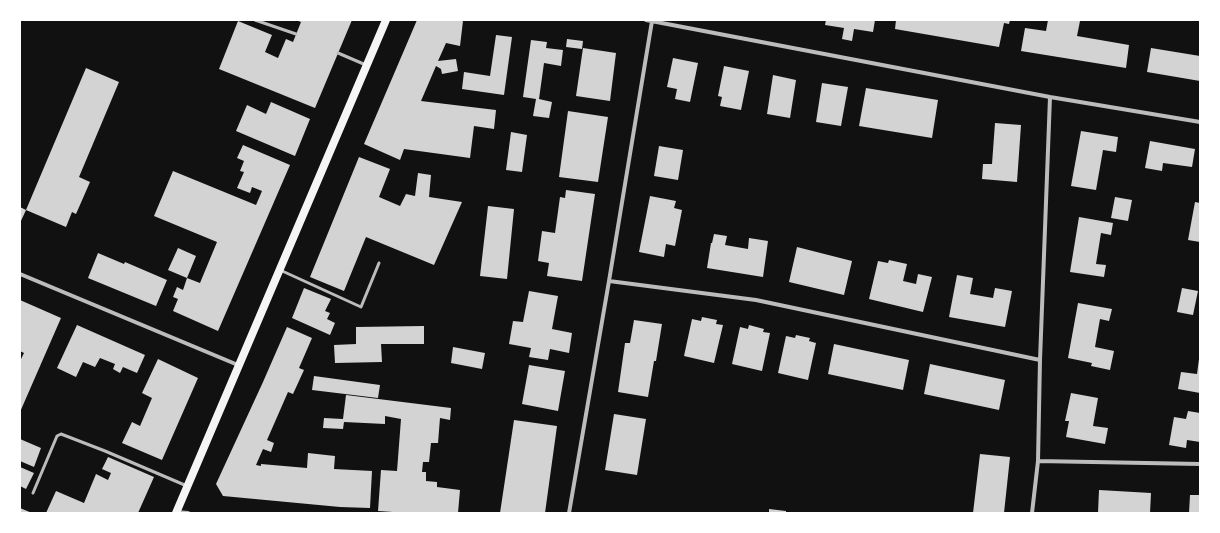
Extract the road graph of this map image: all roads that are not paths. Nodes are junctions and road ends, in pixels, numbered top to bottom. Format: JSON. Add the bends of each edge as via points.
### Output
{"nodes":[{"id":1,"x":255,"y":20,"type":"edge"},
{"id":2,"x":386,"y":20,"type":"edge"},
{"id":3,"x":646,"y":20,"type":"edge"},
{"id":4,"x":652,"y":21,"type":"edge"},
{"id":5,"x":296,"y":34,"type":"dead end"},
{"id":6,"x":338,"y":53,"type":"dead end"},
{"id":7,"x":366,"y":65,"type":"junction"},
{"id":8,"x":1050,"y":97,"type":"junction"},
{"id":9,"x":1200,"y":122,"type":"edge"},
{"id":10,"x":379,"y":263,"type":"dead end"},
{"id":11,"x":278,"y":270,"type":"junction"},
{"id":12,"x":20,"y":274,"type":"edge"},
{"id":13,"x":609,"y":281,"type":"junction"},
{"id":14,"x":1040,"y":360,"type":"junction"},
{"id":15,"x":238,"y":365,"type":"junction"},
{"id":16,"x":1038,"y":461,"type":"junction"},
{"id":17,"x":1200,"y":464,"type":"edge"},
{"id":18,"x":187,"y":486,"type":"junction"},
{"id":19,"x":33,"y":493,"type":"dead end"},
{"id":20,"x":176,"y":513,"type":"edge"},
{"id":21,"x":188,"y":513,"type":"edge"},
{"id":22,"x":569,"y":513,"type":"edge"},
{"id":23,"x":1032,"y":513,"type":"edge"}],
"edges":[{"from":1,"to":5,"type":"lane"},
{"from":2,"to":7,"type":"main road"},
{"from":3,"to":4,"type":"street"},
{"from":4,"to":8,"type":"street"},
{"from":4,"to":13,"type":"street"},
{"from":6,"to":7,"type":"lane"},
{"from":7,"to":11,"type":"main road"},
{"from":8,"to":9,"type":"street"},
{"from":8,"to":14,"type":"street"},
{"from":10,"to":11,"type":"lane","via":[[361,307]]},
{"from":11,"to":15,"type":"main road"},
{"from":12,"to":15,"type":"street"},
{"from":13,"to":14,"type":"street","via":[[756,300]]},
{"from":13,"to":22,"type":"street"},
{"from":14,"to":16,"type":"street"},
{"from":15,"to":18,"type":"main road"},
{"from":16,"to":17,"type":"street"},
{"from":16,"to":23,"type":"street"},
{"from":18,"to":19,"type":"lane","via":[[61,434],[57,436]]},
{"from":18,"to":20,"type":"main road"},
{"from":20,"to":21,"type":"street"}]}
